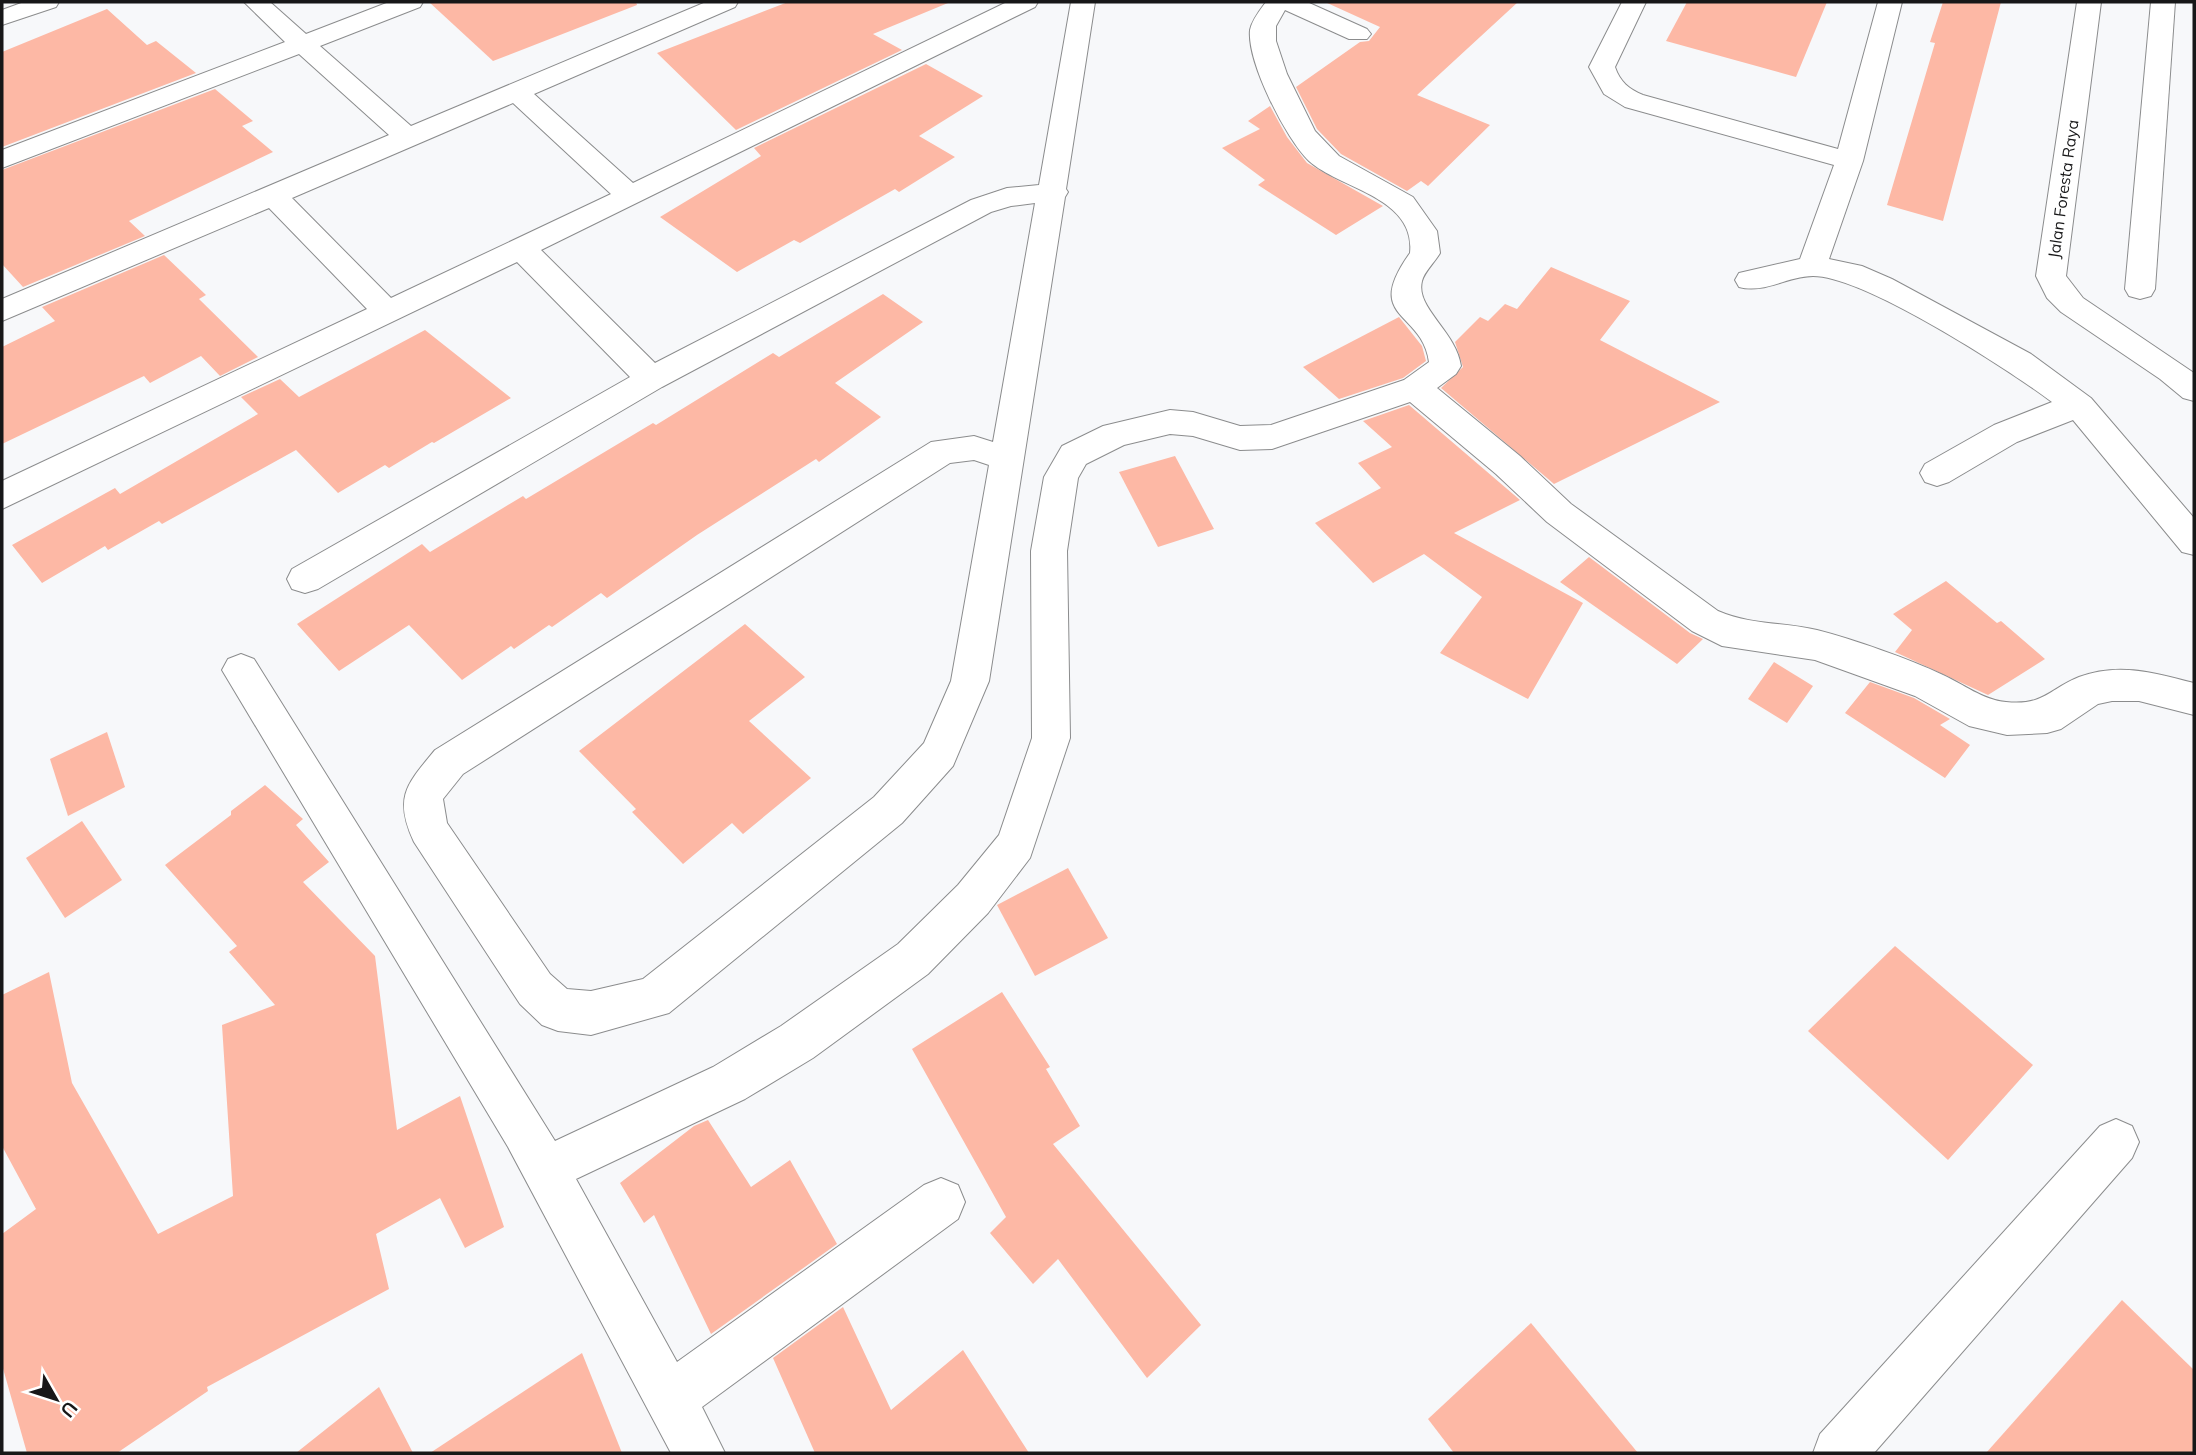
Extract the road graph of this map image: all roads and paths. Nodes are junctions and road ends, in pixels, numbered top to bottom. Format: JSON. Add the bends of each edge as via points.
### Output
{"nodes":[{"id":1,"x":47,"y":2,"type":"edge"},
{"id":2,"x":256,"y":2,"type":"edge"},
{"id":3,"x":411,"y":2,"type":"edge"},
{"id":4,"x":726,"y":2,"type":"edge"},
{"id":5,"x":1026,"y":2,"type":"edge"},
{"id":6,"x":1083,"y":2,"type":"edge"},
{"id":7,"x":1278,"y":2,"type":"edge"},
{"id":8,"x":1287,"y":2,"type":"edge"},
{"id":9,"x":1634,"y":2,"type":"edge"},
{"id":10,"x":1890,"y":2,"type":"edge"},
{"id":11,"x":2090,"y":2,"type":"edge"},
{"id":12,"x":2170,"y":10,"type":"edge"},
{"id":13,"x":2,"y":18,"type":"edge"},
{"id":14,"x":1358,"y":33,"type":"dead end"},
{"id":15,"x":302,"y":45,"type":"junction"},
{"id":16,"x":515,"y":92,"type":"junction"},
{"id":17,"x":407,"y":137,"type":"junction"},
{"id":18,"x":2,"y":160,"type":"edge"},
{"id":19,"x":1849,"y":161,"type":"junction"},
{"id":20,"x":1054,"y":192,"type":"junction"},
{"id":21,"x":273,"y":195,"type":"junction"},
{"id":22,"x":630,"y":196,"type":"junction"},
{"id":23,"x":521,"y":248,"type":"junction"},
{"id":24,"x":1812,"y":266,"type":"junction"},
{"id":25,"x":1749,"y":280,"type":"dead end"},
{"id":26,"x":2140,"y":289,"type":"dead end"},
{"id":27,"x":2,"y":311,"type":"edge"},
{"id":28,"x":387,"y":312,"type":"junction"},
{"id":29,"x":651,"y":379,"type":"junction"},
{"id":30,"x":1415,"y":388,"type":"junction"},
{"id":31,"x":2194,"y":390,"type":"edge"},
{"id":32,"x":2080,"y":406,"type":"junction"},
{"id":33,"x":1006,"y":458,"type":"junction"},
{"id":34,"x":1937,"y":472,"type":"dead end"},
{"id":35,"x":2,"y":496,"type":"edge"},
{"id":36,"x":2194,"y":542,"type":"edge"},
{"id":37,"x":305,"y":579,"type":"dead end"},
{"id":38,"x":241,"y":670,"type":"dead end"},
{"id":39,"x":2194,"y":699,"type":"edge"},
{"id":40,"x":2116,"y":1142,"type":"dead end"},
{"id":41,"x":544,"y":1170,"type":"junction"},
{"id":42,"x":941,"y":1202,"type":"dead end"},
{"id":43,"x":671,"y":1398,"type":"junction"},
{"id":44,"x":699,"y":1453,"type":"edge"},
{"id":45,"x":1839,"y":1453,"type":"edge"}],
"edges":[{"from":1,"to":13,"type":"street"},
{"from":2,"to":15,"type":"street"},
{"from":3,"to":15,"type":"street"},
{"from":4,"to":16,"type":"street"},
{"from":5,"to":22,"type":"street"},
{"from":6,"to":20,"type":"street"},
{"from":7,"to":30,"type":"street","via":[[1263,28],[1262,49],[1305,136],[1317,154],[1383,190],[1410,211],[1427,237],[1424,259],[1410,274],[1405,292],[1412,311],[1444,350],[1445,366]]},
{"from":8,"to":14,"type":"street"},
{"from":9,"to":19,"type":"street","via":[[1602,67],[1607,84],[1619,94]]},
{"from":10,"to":19,"type":"street"},
{"from":11,"to":31,"type":"street","name":"Jalan Foresta Raya","via":[[2051,276],[2072,305]]},
{"from":12,"to":26,"type":"street"},
{"from":15,"to":17,"type":"street"},
{"from":15,"to":18,"type":"street"},
{"from":16,"to":17,"type":"street"},
{"from":16,"to":22,"type":"street"},
{"from":17,"to":21,"type":"street"},
{"from":19,"to":24,"type":"street"},
{"from":20,"to":29,"type":"street","via":[[1007,197],[981,206]]},
{"from":20,"to":33,"type":"street"},
{"from":21,"to":27,"type":"street"},
{"from":21,"to":28,"type":"street"},
{"from":22,"to":23,"type":"street"},
{"from":23,"to":28,"type":"street"},
{"from":23,"to":29,"type":"street"},
{"from":24,"to":25,"type":"street"},
{"from":24,"to":32,"type":"street","via":[[1851,273],[1881,286],[2020,362]]},
{"from":28,"to":35,"type":"street"},
{"from":29,"to":37,"type":"street"},
{"from":30,"to":39,"type":"street","via":[[1559,513],[1705,621],[1735,635],[1816,645],[2007,719],[2047,717],[2089,690],[2112,685],[2148,687]]},
{"from":30,"to":41,"type":"street","via":[[1272,437],[1240,438],[1170,422],[1115,435],[1074,455],[1061,477],[1049,551],[1051,738],[1016,845],[973,899],[913,959],[797,1042],[729,1083]]},
{"from":32,"to":34,"type":"street","via":[[2003,432]]},
{"from":32,"to":36,"type":"street"},
{"from":33,"to":33,"type":"street","via":[[970,681],[939,754],[888,810],[654,998],[591,1013],[558,1010],[535,989],[428,829],[422,794],[449,762],[943,451],[974,448]]},
{"from":38,"to":41,"type":"street"},
{"from":40,"to":45,"type":"street"},
{"from":41,"to":43,"type":"street"},
{"from":42,"to":43,"type":"street"},
{"from":43,"to":44,"type":"street"}]}
